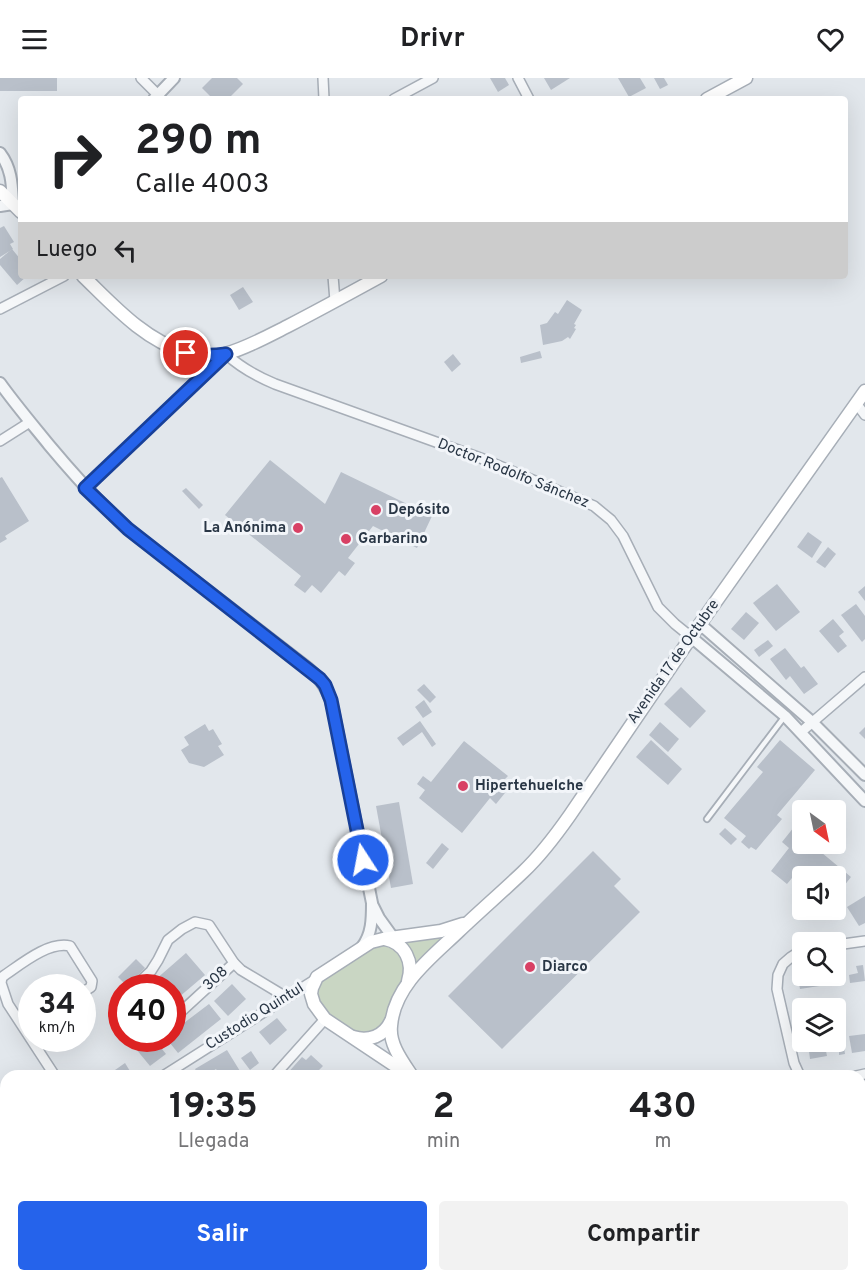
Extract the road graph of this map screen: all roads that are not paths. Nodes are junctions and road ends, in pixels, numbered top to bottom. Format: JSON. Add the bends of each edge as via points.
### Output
{"nodes":[{"id":1,"x":141,"y":78,"type":"edge"},
{"id":2,"x":174,"y":78,"type":"edge"},
{"id":3,"x":323,"y":78,"type":"edge"},
{"id":4,"x":434,"y":78,"type":"edge"},
{"id":5,"x":518,"y":78,"type":"edge"},
{"id":6,"x":740,"y":79,"type":"edge"},
{"id":7,"x":155,"y":96,"type":"edge"},
{"id":8,"x":157,"y":96,"type":"edge"},
{"id":9,"x":324,"y":96,"type":"edge"},
{"id":10,"x":400,"y":96,"type":"edge"},
{"id":11,"x":527,"y":96,"type":"edge"},
{"id":12,"x":712,"y":96,"type":"edge"},
{"id":13,"x":0,"y":153,"type":"edge"},
{"id":14,"x":0,"y":191,"type":"edge"},
{"id":15,"x":0,"y":206,"type":"edge"},
{"id":16,"x":17,"y":208,"type":"edge"},
{"id":17,"x":58,"y":279,"type":"edge"},
{"id":18,"x":86,"y":279,"type":"edge"},
{"id":19,"x":333,"y":279,"type":"edge"},
{"id":20,"x":375,"y":279,"type":"edge"},
{"id":21,"x":335,"y":301,"type":"junction"},
{"id":22,"x":0,"y":309,"type":"edge"},
{"id":23,"x":226,"y":354,"type":"junction"},
{"id":24,"x":0,"y":383,"type":"edge"},
{"id":25,"x":865,"y":390,"type":"edge"},
{"id":26,"x":856,"y":403,"type":"junction"},
{"id":27,"x":865,"y":415,"type":"edge"},
{"id":28,"x":30,"y":422,"type":"junction"},
{"id":29,"x":0,"y":441,"type":"edge"},
{"id":30,"x":85,"y":488,"type":"junction"},
{"id":31,"x":700,"y":624,"type":"junction"},
{"id":32,"x":691,"y":637,"type":"junction"},
{"id":33,"x":865,"y":676,"type":"edge"},
{"id":34,"x":785,"y":716,"type":"junction"},
{"id":35,"x":812,"y":722,"type":"junction"},
{"id":36,"x":801,"y":732,"type":"junction"},
{"id":37,"x":865,"y":775,"type":"edge"},
{"id":38,"x":865,"y":801,"type":"edge"},
{"id":39,"x":707,"y":819,"type":"dead end"},
{"id":40,"x":372,"y":903,"type":"junction"},
{"id":41,"x":470,"y":921,"type":"junction"},
{"id":42,"x":392,"y":940,"type":"junction"},
{"id":43,"x":865,"y":941,"type":"edge"},
{"id":44,"x":846,"y":944,"type":"edge"},
{"id":45,"x":362,"y":947,"type":"junction"},
{"id":46,"x":792,"y":956,"type":"edge"},
{"id":47,"x":234,"y":963,"type":"junction"},
{"id":48,"x":88,"y":974,"type":"edge"},
{"id":49,"x":148,"y":974,"type":"edge"},
{"id":50,"x":317,"y":977,"type":"junction"},
{"id":51,"x":407,"y":984,"type":"junction"},
{"id":52,"x":286,"y":997,"type":"junction"},
{"id":53,"x":186,"y":1007,"type":"edge"},
{"id":54,"x":18,"y":1017,"type":"edge"},
{"id":55,"x":392,"y":1017,"type":"junction"},
{"id":56,"x":325,"y":1019,"type":"junction"},
{"id":57,"x":351,"y":1037,"type":"junction"},
{"id":58,"x":41,"y":1052,"type":"edge"},
{"id":59,"x":52,"y":1070,"type":"edge"},
{"id":60,"x":172,"y":1070,"type":"edge"},
{"id":61,"x":279,"y":1070,"type":"edge"},
{"id":62,"x":401,"y":1070,"type":"edge"},
{"id":63,"x":407,"y":1070,"type":"edge"},
{"id":64,"x":798,"y":1070,"type":"edge"}],
"edges":[{"from":1,"to":7,"type":"street"},
{"from":2,"to":8,"type":"street"},
{"from":3,"to":9,"type":"street"},
{"from":4,"to":10,"type":"street"},
{"from":5,"to":11,"type":"street"},
{"from":6,"to":12,"type":"main road"},
{"from":13,"to":16,"type":"street","via":[[10,172]]},
{"from":14,"to":16,"type":"main road"},
{"from":15,"to":16,"type":"street"},
{"from":17,"to":22,"type":"street"},
{"from":18,"to":23,"type":"main road","via":[[162,342],[186,353]]},
{"from":19,"to":21,"type":"street"},
{"from":20,"to":21,"type":"main road"},
{"from":21,"to":23,"type":"main road"},
{"from":23,"to":30,"type":"street"},
{"from":23,"to":32,"type":"street","name":"Doctor Rodolfo Sánchez","via":[[248,372],[275,384],[483,459],[594,506],[623,536],[658,607]]},
{"from":24,"to":28,"type":"street"},
{"from":25,"to":26,"type":"main road","name":"Avenida 17 de Octubre"},
{"from":26,"to":27,"type":"street"},
{"from":26,"to":31,"type":"main road","name":"Avenida 17 de Octubre"},
{"from":28,"to":29,"type":"street"},
{"from":28,"to":30,"type":"street"},
{"from":30,"to":40,"type":"street","via":[[128,529],[325,685]]},
{"from":31,"to":32,"type":"main road","name":"Avenida 17 de Octubre"},
{"from":31,"to":35,"type":"street"},
{"from":32,"to":34,"type":"street","name":"Doctor Rodolfo Sánchez"},
{"from":32,"to":41,"type":"main road","name":"Avenida 17 de Octubre","via":[[551,841]]},
{"from":33,"to":35,"type":"street"},
{"from":34,"to":36,"type":"street","name":"Doctor Rodolfo Sánchez"},
{"from":34,"to":39,"type":"lane"},
{"from":35,"to":36,"type":"street"},
{"from":35,"to":37,"type":"street"},
{"from":36,"to":38,"type":"street","name":"Doctor Rodolfo Sánchez"},
{"from":40,"to":42,"type":"street"},
{"from":40,"to":45,"type":"street","via":[[371,930]]},
{"from":41,"to":42,"type":"main road","name":"Avenida 17 de Octubre","via":[[450,929]]},
{"from":41,"to":51,"type":"main road","name":"Avenida 17 de Octubre"},
{"from":42,"to":45,"type":"main road","name":"Avenida 17 de Octubre"},
{"from":42,"to":51,"type":"main road","via":[[407,955],[411,973]]},
{"from":43,"to":44,"type":"street"},
{"from":45,"to":50,"type":"main road","name":"Avenida 17 de Octubre"},
{"from":46,"to":64,"type":"street","via":[[783,964],[777,989]]},
{"from":47,"to":49,"type":"street","via":[[209,924],[195,922],[168,940]]},
{"from":47,"to":52,"type":"street"},
{"from":47,"to":53,"type":"street","name":"308"},
{"from":48,"to":54,"type":"street","via":[[70,946],[48,948],[2,977],[8,1004]]},
{"from":50,"to":52,"type":"street","name":"Custodio Quintul"},
{"from":50,"to":56,"type":"main road","name":"Avenida 17 de Octubre","via":[[311,994]]},
{"from":51,"to":55,"type":"main road","name":"Avenida 17 de Octubre"},
{"from":52,"to":60,"type":"street","name":"Custodio Quintul"},
{"from":55,"to":57,"type":"main road","via":[[387,1029],[374,1037]]},
{"from":55,"to":63,"type":"main road","name":"Avenida 17 de Octubre","via":[[392,1040]]},
{"from":56,"to":57,"type":"main road","name":"Avenida 17 de Octubre"},
{"from":56,"to":61,"type":"street"},
{"from":57,"to":62,"type":"main road","name":"Avenida 17 de Octubre"},
{"from":58,"to":59,"type":"street"}]}
